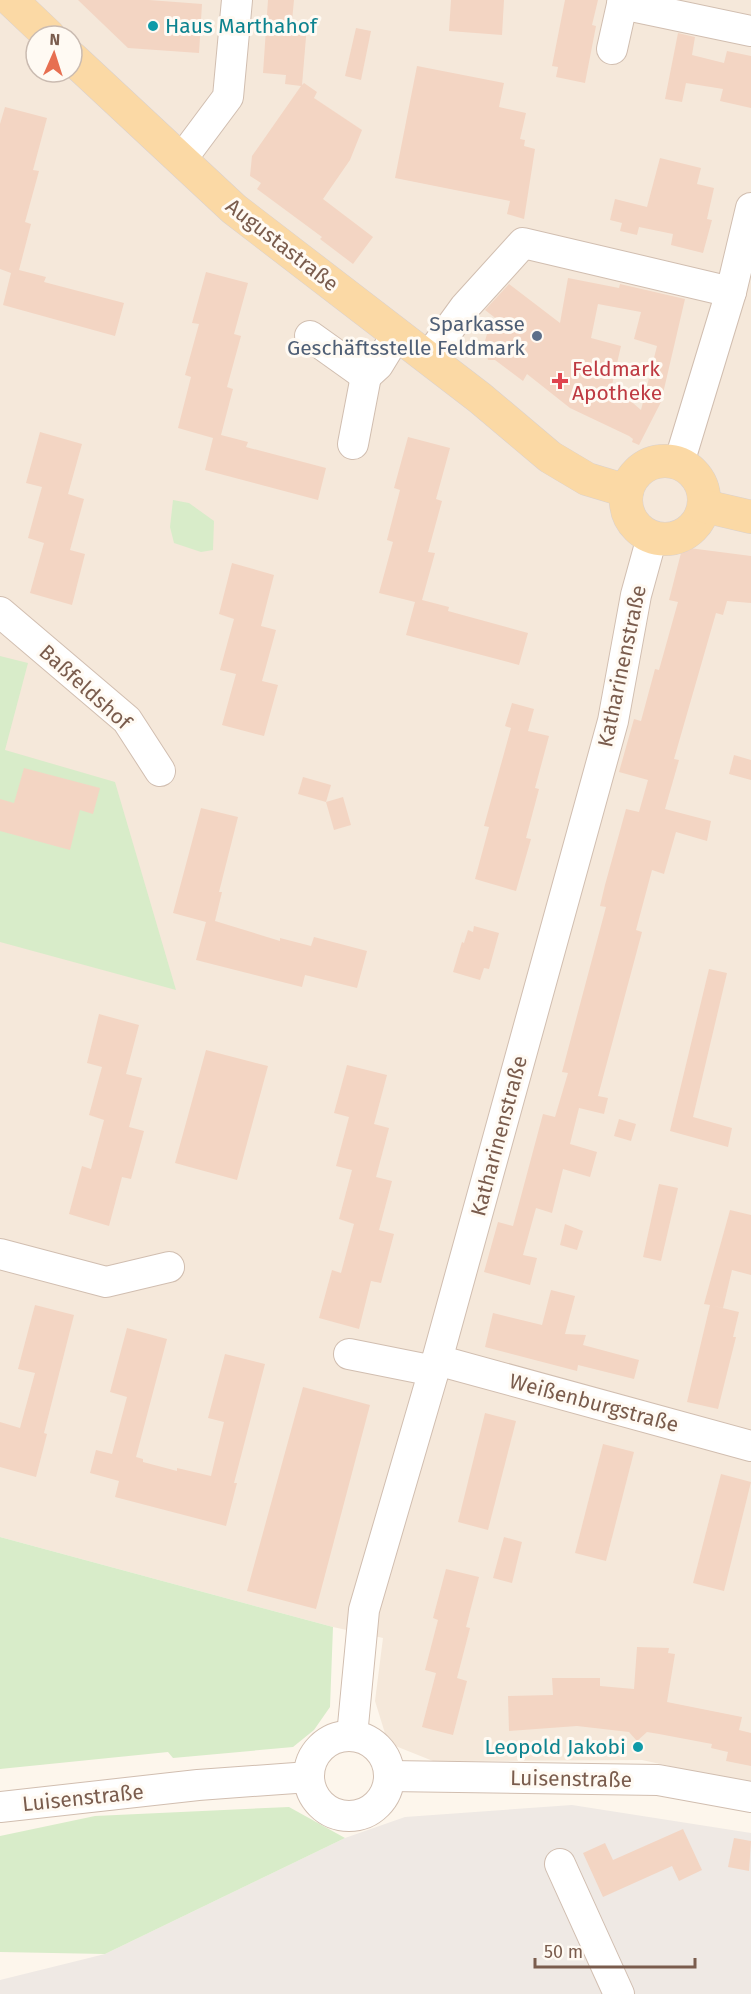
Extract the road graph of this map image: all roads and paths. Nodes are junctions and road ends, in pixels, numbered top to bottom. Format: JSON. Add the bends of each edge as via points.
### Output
{"nodes":[{"id":1,"x":11,"y":0,"type":"edge"},
{"id":2,"x":237,"y":0,"type":"edge"},
{"id":3,"x":622,"y":2,"type":"edge"},
{"id":4,"x":36,"y":24,"type":"edge"},
{"id":5,"x":751,"y":31,"type":"edge"},
{"id":6,"x":612,"y":49,"type":"dead end"},
{"id":7,"x":84,"y":69,"type":"edge"},
{"id":8,"x":180,"y":160,"type":"junction"},
{"id":9,"x":749,"y":224,"type":"edge"},
{"id":10,"x":731,"y":292,"type":"junction"},
{"id":11,"x":397,"y":334,"type":"junction"},
{"id":12,"x":310,"y":336,"type":"dead end"},
{"id":13,"x":429,"y":358,"type":"junction"},
{"id":14,"x":366,"y":376,"type":"junction"},
{"id":15,"x":353,"y":444,"type":"dead end"},
{"id":16,"x":679,"y":463,"type":"junction"},
{"id":17,"x":627,"y":491,"type":"junction"},
{"id":18,"x":704,"y":506,"type":"junction"},
{"id":19,"x":751,"y":517,"type":"edge"},
{"id":20,"x":652,"y":537,"type":"junction"},
{"id":21,"x":0,"y":612,"type":"edge"},
{"id":22,"x":160,"y":771,"type":"dead end"},
{"id":23,"x":1,"y":1259,"type":"edge"},
{"id":24,"x":169,"y":1267,"type":"dead end"},
{"id":25,"x":350,"y":1354,"type":"dead end"},
{"id":26,"x":436,"y":1366,"type":"junction"},
{"id":27,"x":751,"y":1446,"type":"edge"},
{"id":28,"x":352,"y":1736,"type":"junction"},
{"id":29,"x":389,"y":1776,"type":"junction"},
{"id":30,"x":309,"y":1777,"type":"junction"},
{"id":31,"x":751,"y":1797,"type":"edge"},
{"id":32,"x":0,"y":1807,"type":"edge"},
{"id":33,"x":560,"y":1864,"type":"dead end"},
{"id":34,"x":619,"y":1994,"type":"edge"}],
"edges":[{"from":1,"to":4,"type":"main road"},
{"from":2,"to":8,"type":"street","via":[[228,97]]},
{"from":3,"to":5,"type":"street"},
{"from":3,"to":6,"type":"street"},
{"from":7,"to":8,"type":"main road","name":"Augustastraße"},
{"from":8,"to":11,"type":"main road","name":"Augustastraße","via":[[234,209]]},
{"from":9,"to":10,"type":"street"},
{"from":10,"to":13,"type":"street","via":[[523,243],[465,307]]},
{"from":10,"to":16,"type":"street"},
{"from":11,"to":13,"type":"main road","name":"Augustastraße"},
{"from":11,"to":14,"type":"street","via":[[378,365]]},
{"from":12,"to":14,"type":"street"},
{"from":13,"to":17,"type":"main road","name":"Augustastraße","via":[[550,457],[587,479]]},
{"from":14,"to":15,"type":"street"},
{"from":16,"to":17,"type":"main road","via":[[665,461],[640,469]]},
{"from":16,"to":18,"type":"main road","via":[[699,480]]},
{"from":17,"to":20,"type":"main road","via":[[628,514],[642,532]]},
{"from":18,"to":19,"type":"main road"},
{"from":18,"to":20,"type":"main road","via":[[691,530],[672,538]]},
{"from":20,"to":26,"type":"street","name":"Katharinenstraße","via":[[636,595],[613,721]]},
{"from":21,"to":22,"type":"street","name":"Baßfeldshof","via":[[127,720]]},
{"from":23,"to":24,"type":"street","via":[[106,1282]]},
{"from":25,"to":26,"type":"street","name":"Weißenburgstraße"},
{"from":26,"to":27,"type":"street","name":"Weißenburgstraße"},
{"from":26,"to":28,"type":"street","name":"Katharinenstraße","via":[[364,1610]]},
{"from":28,"to":29,"type":"street","via":[[374,1744],[388,1764]]},
{"from":28,"to":30,"type":"street","via":[[326,1743],[314,1758]]},
{"from":29,"to":30,"type":"street","via":[[380,1801],[357,1815],[330,1811],[315,1797]]},
{"from":29,"to":31,"type":"street","name":"Luisenstraße","via":[[658,1780]]},
{"from":30,"to":32,"type":"street","name":"Luisenstraße"},
{"from":33,"to":34,"type":"street"}]}
